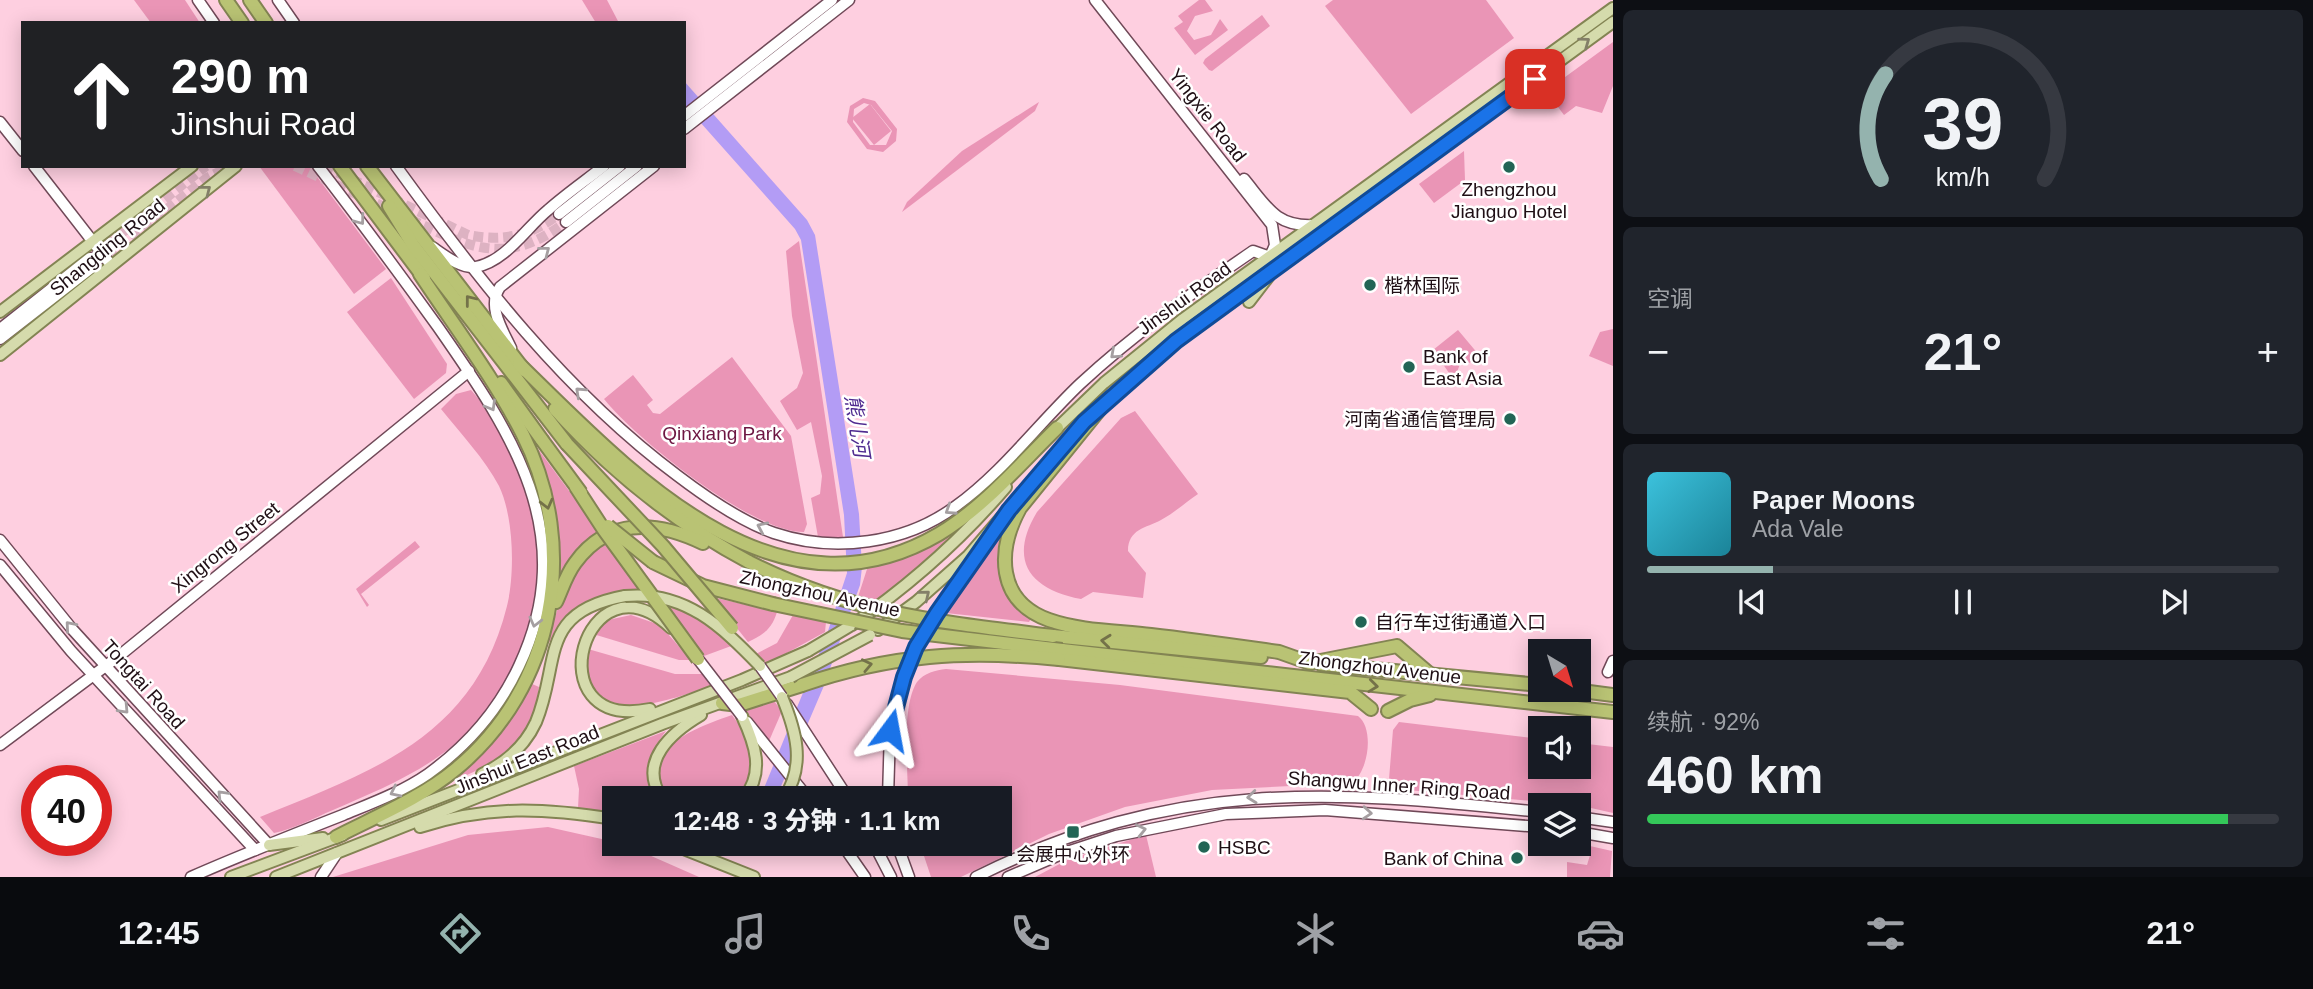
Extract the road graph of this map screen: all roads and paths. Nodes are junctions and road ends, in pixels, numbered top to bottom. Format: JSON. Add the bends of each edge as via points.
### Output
{"nodes":[{"id":1,"x":198,"y":0,"type":"edge"},
{"id":2,"x":226,"y":0,"type":"edge"},
{"id":3,"x":250,"y":0,"type":"edge"},
{"id":4,"x":278,"y":0,"type":"edge"},
{"id":5,"x":832,"y":0,"type":"edge"},
{"id":6,"x":849,"y":0,"type":"edge"},
{"id":7,"x":1095,"y":0,"type":"edge"},
{"id":8,"x":1104,"y":0,"type":"edge"},
{"id":9,"x":1613,"y":8,"type":"edge"},
{"id":10,"x":213,"y":21,"type":"edge"},
{"id":11,"x":241,"y":21,"type":"edge"},
{"id":12,"x":265,"y":21,"type":"edge"},
{"id":13,"x":293,"y":21,"type":"edge"},
{"id":14,"x":1613,"y":22,"type":"edge"},
{"id":15,"x":709,"y":104,"type":"junction"},
{"id":16,"x":688,"y":119,"type":"edge"},
{"id":17,"x":0,"y":122,"type":"edge"},
{"id":18,"x":21,"y":148,"type":"edge"},
{"id":19,"x":36,"y":168,"type":"edge"},
{"id":20,"x":188,"y":168,"type":"edge"},
{"id":21,"x":233,"y":168,"type":"edge"},
{"id":22,"x":319,"y":168,"type":"edge"},
{"id":23,"x":341,"y":168,"type":"edge"},
{"id":24,"x":367,"y":168,"type":"edge"},
{"id":25,"x":368,"y":168,"type":"edge"},
{"id":26,"x":398,"y":168,"type":"edge"},
{"id":27,"x":601,"y":168,"type":"edge"},
{"id":28,"x":618,"y":168,"type":"edge"},
{"id":29,"x":634,"y":168,"type":"edge"},
{"id":30,"x":651,"y":168,"type":"edge"},
{"id":31,"x":1315,"y":225,"type":"junction"},
{"id":32,"x":92,"y":240,"type":"junction"},
{"id":33,"x":427,"y":243,"type":"junction"},
{"id":34,"x":1273,"y":262,"type":"junction"},
{"id":35,"x":111,"y":265,"type":"junction"},
{"id":36,"x":474,"y":267,"type":"junction"},
{"id":37,"x":420,"y":274,"type":"junction"},
{"id":38,"x":495,"y":294,"type":"junction"},
{"id":39,"x":1249,"y":302,"type":"dead end"},
{"id":40,"x":0,"y":312,"type":"edge"},
{"id":41,"x":0,"y":329,"type":"edge"},
{"id":42,"x":0,"y":339,"type":"edge"},
{"id":43,"x":0,"y":355,"type":"edge"},
{"id":44,"x":519,"y":364,"type":"junction"},
{"id":45,"x":469,"y":371,"type":"junction"},
{"id":46,"x":1109,"y":398,"type":"junction"},
{"id":47,"x":1057,"y":428,"type":"junction"},
{"id":48,"x":576,"y":487,"type":"junction"},
{"id":49,"x":1009,"y":510,"type":"junction"},
{"id":50,"x":0,"y":540,"type":"edge"},
{"id":51,"x":749,"y":562,"type":"junction"},
{"id":52,"x":0,"y":565,"type":"edge"},
{"id":53,"x":550,"y":613,"type":"junction"},
{"id":54,"x":808,"y":651,"type":"joint"},
{"id":55,"x":1061,"y":655,"type":"junction"},
{"id":56,"x":698,"y":659,"type":"junction"},
{"id":57,"x":1613,"y":661,"type":"edge"},
{"id":58,"x":1310,"y":663,"type":"junction"},
{"id":59,"x":760,"y":666,"type":"junction"},
{"id":60,"x":105,"y":667,"type":"junction"},
{"id":61,"x":1613,"y":668,"type":"edge"},
{"id":62,"x":1431,"y":675,"type":"junction"},
{"id":63,"x":93,"y":676,"type":"junction"},
{"id":64,"x":904,"y":677,"type":"joint"},
{"id":65,"x":797,"y":681,"type":"junction"},
{"id":66,"x":1528,"y":684,"type":"edge"},
{"id":67,"x":1591,"y":692,"type":"edge"},
{"id":68,"x":1438,"y":694,"type":"junction"},
{"id":69,"x":1613,"y":695,"type":"edge"},
{"id":70,"x":782,"y":697,"type":"junction"},
{"id":71,"x":692,"y":699,"type":"junction"},
{"id":72,"x":721,"y":703,"type":"junction"},
{"id":73,"x":1371,"y":709,"type":"dead end"},
{"id":74,"x":1388,"y":711,"type":"dead end"},
{"id":75,"x":1613,"y":712,"type":"edge"},
{"id":76,"x":742,"y":716,"type":"junction"},
{"id":77,"x":0,"y":745,"type":"edge"},
{"id":78,"x":656,"y":786,"type":"edge"},
{"id":79,"x":751,"y":786,"type":"edge"},
{"id":80,"x":789,"y":786,"type":"edge"},
{"id":81,"x":798,"y":786,"type":"edge"},
{"id":82,"x":840,"y":786,"type":"edge"},
{"id":83,"x":888,"y":786,"type":"edge"},
{"id":84,"x":431,"y":801,"type":"junction"},
{"id":85,"x":1528,"y":811,"type":"edge"},
{"id":86,"x":602,"y":818,"type":"edge"},
{"id":87,"x":1591,"y":819,"type":"edge"},
{"id":88,"x":1613,"y":822,"type":"edge"},
{"id":89,"x":1528,"y":826,"type":"edge"},
{"id":90,"x":1591,"y":834,"type":"edge"},
{"id":91,"x":336,"y":837,"type":"junction"},
{"id":92,"x":1613,"y":838,"type":"edge"},
{"id":93,"x":269,"y":845,"type":"junction"},
{"id":94,"x":255,"y":850,"type":"junction"},
{"id":95,"x":337,"y":853,"type":"junction"},
{"id":96,"x":701,"y":856,"type":"edge"},
{"id":97,"x":850,"y":856,"type":"edge"},
{"id":98,"x":880,"y":856,"type":"edge"},
{"id":99,"x":901,"y":856,"type":"edge"},
{"id":100,"x":191,"y":877,"type":"edge"},
{"id":101,"x":231,"y":877,"type":"edge"},
{"id":102,"x":276,"y":877,"type":"edge"},
{"id":103,"x":321,"y":877,"type":"edge"},
{"id":104,"x":754,"y":877,"type":"edge"},
{"id":105,"x":865,"y":877,"type":"edge"},
{"id":106,"x":891,"y":877,"type":"edge"},
{"id":107,"x":909,"y":877,"type":"edge"},
{"id":108,"x":976,"y":877,"type":"edge"},
{"id":109,"x":1008,"y":877,"type":"edge"}],
"edges":[{"from":1,"to":10,"type":"street"},
{"from":2,"to":11,"type":"highway"},
{"from":3,"to":12,"type":"highway"},
{"from":4,"to":13,"type":"street"},
{"from":5,"to":15,"type":"street"},
{"from":6,"to":15,"type":"street"},
{"from":7,"to":34,"type":"street","name":"Yingxie Road","via":[[1272,225]]},
{"from":8,"to":31,"type":"street","name":"Yingxie Road","via":[[1276,217],[1294,226]]},
{"from":9,"to":31,"type":"main road","name":"Jinshui Road"},
{"from":34,"to":14,"type":"main road","name":"Jinshui Road","one_way":true},
{"from":15,"to":16,"type":"street"},
{"from":17,"to":18,"type":"street"},
{"from":19,"to":32,"type":"street"},
{"from":20,"to":32,"type":"main road","name":"Shangding Road"},
{"from":35,"to":21,"type":"main road","name":"Shangding Road","one_way":true},
{"from":22,"to":45,"type":"street","one_way":true},
{"from":23,"to":37,"type":"highway","name":"Zhongzhou Avenue"},
{"from":24,"to":59,"type":"highway","bridge":true,"via":[[413,245],[567,444],[663,546]]},
{"from":25,"to":33,"type":"highway","name":"Zhongzhou Avenue"},
{"from":26,"to":36,"type":"street"},
{"from":27,"to":36,"type":"street","via":[[546,211],[520,239]]},
{"from":28,"to":29,"type":"street","via":[[562,218]]},
{"from":38,"to":30,"type":"street","one_way":true},
{"from":31,"to":34,"type":"main road","name":"Jinshui Road"},
{"from":32,"to":35,"type":"street"},
{"from":32,"to":40,"type":"main road","name":"Shangding Road"},
{"from":33,"to":36,"type":"street","via":[[446,257]]},
{"from":44,"to":33,"type":"highway","name":"Zhongzhou Avenue","one_way":true},
{"from":34,"to":38,"type":"street","one_way":true,"via":[[1253,251],[1187,296],[1082,383],[956,506],[889,538],[828,542],[765,529],[677,476],[575,388]]},
{"from":34,"to":39,"type":"main road"},
{"from":34,"to":46,"type":"main road","name":"Jinshui Road"},
{"from":34,"to":47,"type":"main road","name":"Jinshui Road","via":[[1142,351]]},
{"from":35,"to":43,"type":"main road","name":"Shangding Road"},
{"from":36,"to":38,"type":"street"},
{"from":37,"to":48,"type":"highway","name":"Zhongzhou Avenue","bridge":true},
{"from":37,"to":53,"type":"highway","one_way":true,"via":[[499,391],[532,456],[552,529]]},
{"from":38,"to":44,"type":"street","via":[[495,312]]},
{"from":41,"to":42,"type":"street","via":[[93,262]]},
{"from":44,"to":47,"type":"highway","via":[[647,481],[718,531],[763,553],[798,562],[836,564],[877,558],[937,535],[965,516]]},
{"from":44,"to":51,"type":"highway","name":"Zhongzhou Avenue","via":[[608,464],[680,519]]},
{"from":45,"to":60,"type":"street","name":"Xingrong Street"},
{"from":45,"to":93,"type":"street","one_way":true,"via":[[522,462],[536,509],[542,574],[526,652],[480,728],[426,775],[379,800]]},
{"from":46,"to":49,"type":"main road","name":"Jinshui Road"},
{"from":46,"to":58,"type":"highway","via":[[1020,508],[1005,541],[1004,564],[1012,590],[1028,609],[1062,624],[1267,650]]},
{"from":47,"to":54,"type":"main road","name":"Jinshui Road","bridge":true,"via":[[947,551],[883,604]]},
{"from":48,"to":55,"type":"highway","name":"Zhongzhou Avenue","bridge":true,"via":[[614,532],[653,562],[703,586],[902,631]]},
{"from":48,"to":56,"type":"highway","bridge":true},
{"from":49,"to":64,"type":"main road","via":[[937,613]]},
{"from":65,"to":49,"type":"main road","name":"Jinshui Road","one_way":true,"bridge":true,"via":[[870,635],[944,579]]},
{"from":60,"to":50,"type":"street","name":"Tongtai Road","one_way":true},
{"from":51,"to":53,"type":"highway","via":[[675,530],[628,527],[598,540],[582,555]]},
{"from":58,"to":51,"type":"highway","name":"Zhongzhou Avenue","one_way":true,"bridge":true,"via":[[1053,636],[872,610],[813,591]]},
{"from":52,"to":63,"type":"street","name":"Tongtai Road"},
{"from":53,"to":91,"type":"highway","via":[[540,650],[512,706],[491,734],[456,769],[420,794]]},
{"from":54,"to":71,"type":"main road","name":"Jinshui East Road"},
{"from":65,"to":55,"type":"highway","one_way":true,"bridge":true,"via":[[931,655]]},
{"from":55,"to":68,"type":"highway","name":"Zhongzhou Avenue","one_way":true},
{"from":55,"to":73,"type":"highway","via":[[1350,692]]},
{"from":56,"to":71,"type":"main road","bridge":true,"via":[[660,618],[637,609],[602,618],[587,633],[580,653],[592,693],[617,710],[637,712]]},
{"from":56,"to":76,"type":"street","bridge":true},
{"from":57,"to":61,"type":"street","via":[[1608,671]]},
{"from":58,"to":62,"type":"highway","name":"Zhongzhou Avenue"},
{"from":58,"to":62,"type":"highway","via":[[1397,646]]},
{"from":59,"to":70,"type":"street","bridge":true},
{"from":59,"to":84,"type":"main road","bridge":true,"via":[[716,622],[687,606],[647,596],[606,600],[580,614],[561,633],[550,656],[535,723],[512,754],[495,768]]},
{"from":60,"to":63,"type":"street","name":"Xingrong Street"},
{"from":93,"to":60,"type":"street","name":"Tongtai Road","one_way":true},
{"from":62,"to":66,"type":"highway","name":"Zhongzhou Avenue"},
{"from":63,"to":77,"type":"street","name":"Xingrong Street"},
{"from":63,"to":94,"type":"street","name":"Tongtai Road","one_way":true},
{"from":64,"to":83,"type":"street","bridge":true,"via":[[890,730]]},
{"from":65,"to":72,"type":"highway","via":[[739,705]]},
{"from":67,"to":69,"type":"highway"},
{"from":68,"to":74,"type":"highway"},
{"from":68,"to":75,"type":"highway","name":"Zhongzhou Avenue"},
{"from":70,"to":80,"type":"main road","bridge":true,"via":[[797,745],[797,768]]},
{"from":70,"to":82,"type":"street","bridge":true},
{"from":71,"to":84,"type":"main road","name":"Jinshui East Road"},
{"from":72,"to":78,"type":"main road","via":[[665,743],[653,767]]},
{"from":72,"to":95,"type":"main road","name":"Jinshui East Road"},
{"from":76,"to":79,"type":"main road","via":[[757,757]]},
{"from":76,"to":81,"type":"street","bridge":true},
{"from":84,"to":91,"type":"main road","name":"Jinshui East Road"},
{"from":85,"to":108,"type":"street","name":"Shangwu Inner Ring Road","one_way":true,"via":[[1326,795],[1201,803],[1085,830]]},
{"from":86,"to":95,"type":"main road","via":[[513,809],[450,817]]},
{"from":87,"to":88,"type":"street"},
{"from":109,"to":89,"type":"street","name":"Shangwu Inner Ring Road","one_way":true,"via":[[1116,836],[1226,814],[1325,810]]},
{"from":90,"to":92,"type":"street"},
{"from":91,"to":93,"type":"main road"},
{"from":91,"to":101,"type":"main road","name":"Jinshui East Road"},
{"from":93,"to":94,"type":"street"},
{"from":94,"to":100,"type":"street"},
{"from":95,"to":102,"type":"main road","name":"Jinshui East Road"},
{"from":95,"to":103,"type":"street"},
{"from":96,"to":104,"type":"main road"},
{"from":97,"to":105,"type":"street"},
{"from":98,"to":106,"type":"street"},
{"from":99,"to":107,"type":"street"}]}
